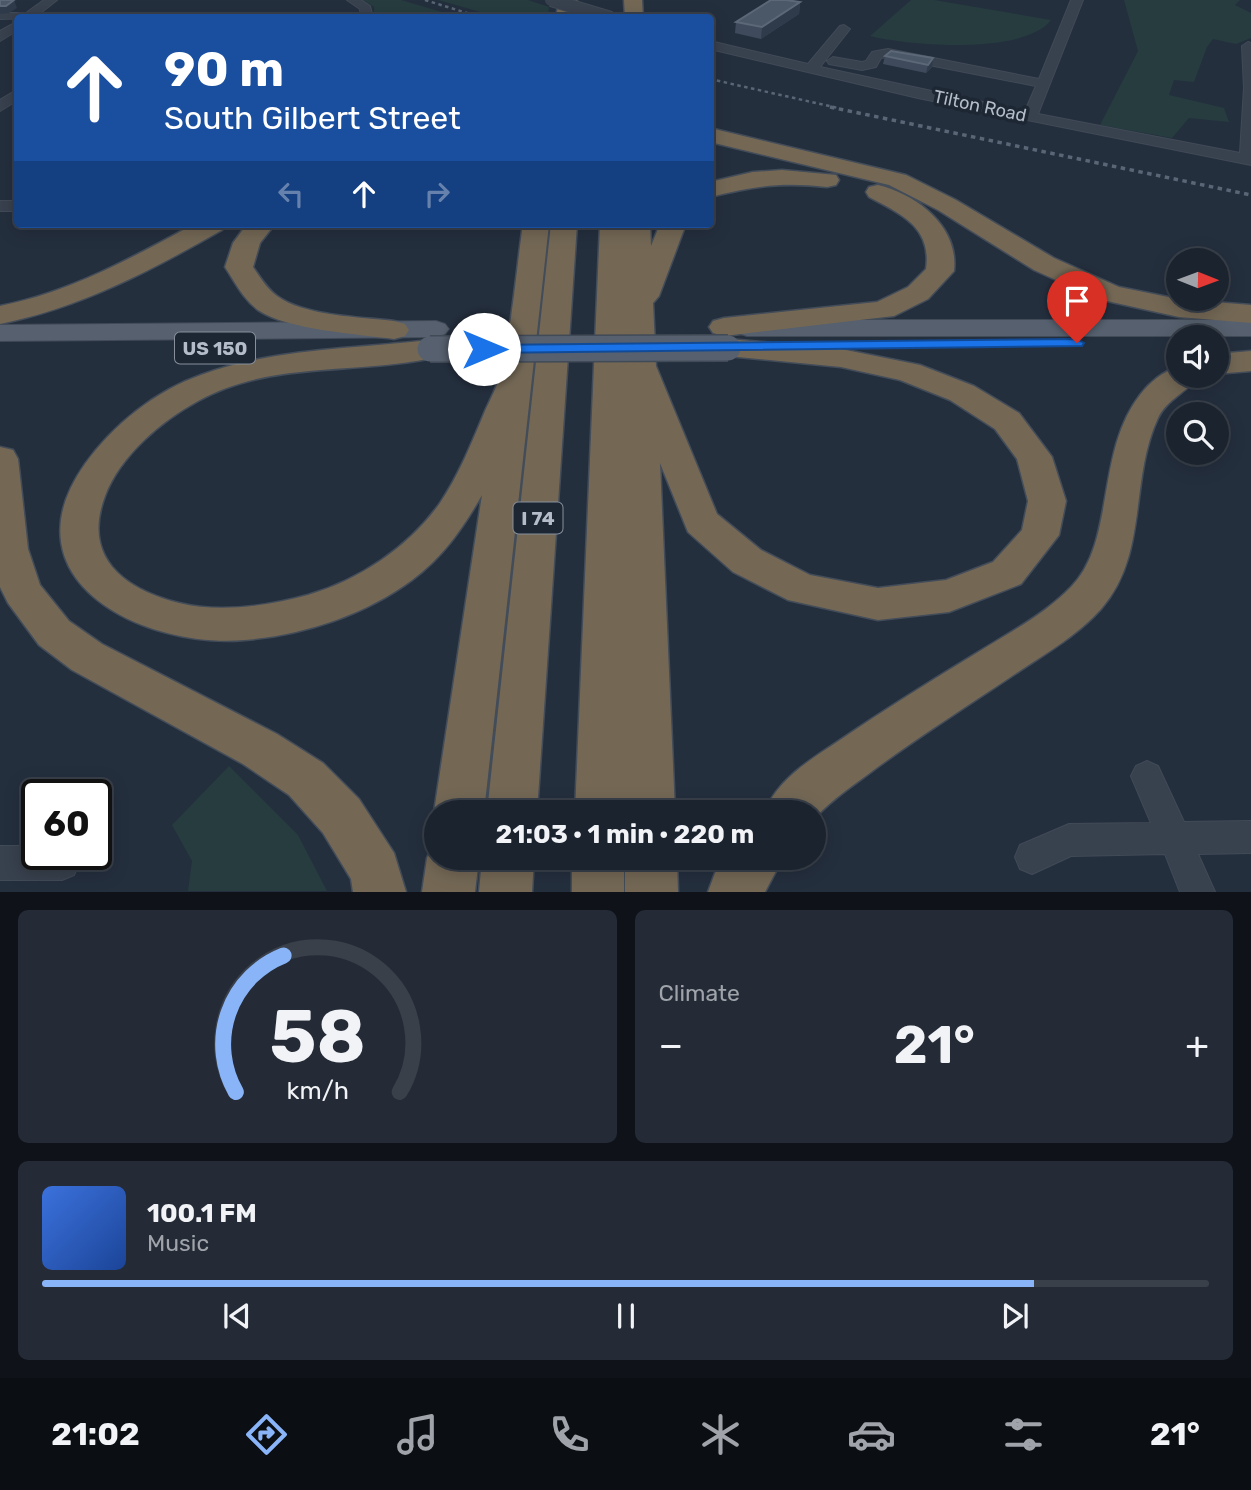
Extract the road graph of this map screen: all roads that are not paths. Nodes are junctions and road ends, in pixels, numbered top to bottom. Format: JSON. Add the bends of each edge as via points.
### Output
{"nodes":[{"id":1,"x":51,"y":0,"type":"edge"},
{"id":2,"x":353,"y":0,"type":"edge"},
{"id":3,"x":551,"y":0,"type":"edge"},
{"id":4,"x":1077,"y":0,"type":"edge"},
{"id":5,"x":367,"y":13,"type":"edge"},
{"id":6,"x":31,"y":14,"type":"edge"},
{"id":7,"x":599,"y":14,"type":"edge"},
{"id":8,"x":844,"y":29,"type":"dead end"},
{"id":9,"x":714,"y":46,"type":"edge"},
{"id":10,"x":1248,"y":46,"type":"dead end"},
{"id":11,"x":820,"y":58,"type":"junction"},
{"id":12,"x":810,"y":70,"type":"junction"},
{"id":13,"x":1045,"y":83,"type":"junction"},
{"id":14,"x":14,"y":96,"type":"edge"},
{"id":15,"x":0,"y":107,"type":"edge"},
{"id":16,"x":1030,"y":117,"type":"junction"},
{"id":17,"x":714,"y":136,"type":"edge"},
{"id":18,"x":1249,"y":160,"type":"edge"},
{"id":19,"x":714,"y":188,"type":"edge"},
{"id":20,"x":206,"y":228,"type":"edge"},
{"id":21,"x":256,"y":228,"type":"edge"},
{"id":22,"x":512,"y":228,"type":"edge"},
{"id":23,"x":535,"y":228,"type":"edge"},
{"id":24,"x":565,"y":228,"type":"edge"},
{"id":25,"x":613,"y":228,"type":"edge"},
{"id":26,"x":637,"y":228,"type":"edge"},
{"id":27,"x":671,"y":228,"type":"edge"},
{"id":28,"x":526,"y":294,"type":"junction"},
{"id":29,"x":1251,"y":314,"type":"edge"},
{"id":30,"x":0,"y":316,"type":"edge"},
{"id":31,"x":638,"y":316,"type":"junction"},
{"id":32,"x":1251,"y":328,"type":"edge"},
{"id":33,"x":394,"y":330,"type":"junction"},
{"id":34,"x":0,"y":333,"type":"edge"},
{"id":35,"x":726,"y":338,"type":"junction"},
{"id":36,"x":433,"y":339,"type":"junction"},
{"id":37,"x":1166,"y":343,"type":"edge"},
{"id":38,"x":1229,"y":343,"type":"edge"},
{"id":39,"x":1251,"y":343,"type":"edge"},
{"id":40,"x":0,"y":349,"type":"edge"},
{"id":41,"x":1251,"y":361,"type":"edge"},
{"id":42,"x":1229,"y":363,"type":"edge"},
{"id":43,"x":640,"y":366,"type":"junction"},
{"id":44,"x":515,"y":379,"type":"junction"},
{"id":45,"x":1166,"y":384,"type":"edge"},
{"id":46,"x":0,"y":460,"type":"edge"},
{"id":47,"x":1147,"y":776,"type":"dead end"},
{"id":48,"x":460,"y":800,"type":"edge"},
{"id":49,"x":513,"y":800,"type":"edge"},
{"id":50,"x":600,"y":800,"type":"edge"},
{"id":51,"x":650,"y":800,"type":"edge"},
{"id":52,"x":802,"y":800,"type":"edge"},
{"id":53,"x":1251,"y":837,"type":"edge"},
{"id":54,"x":1175,"y":839,"type":"junction"},
{"id":55,"x":1032,"y":857,"type":"dead end"},
{"id":56,"x":0,"y":863,"type":"edge"},
{"id":57,"x":21,"y":863,"type":"edge"},
{"id":58,"x":451,"y":870,"type":"edge"},
{"id":59,"x":507,"y":870,"type":"edge"},
{"id":60,"x":598,"y":870,"type":"edge"},
{"id":61,"x":651,"y":870,"type":"edge"},
{"id":62,"x":749,"y":870,"type":"edge"},
{"id":63,"x":380,"y":891,"type":"edge"},
{"id":64,"x":448,"y":891,"type":"edge"},
{"id":65,"x":505,"y":891,"type":"edge"},
{"id":66,"x":598,"y":891,"type":"edge"},
{"id":67,"x":652,"y":891,"type":"edge"},
{"id":68,"x":734,"y":891,"type":"edge"},
{"id":69,"x":1198,"y":891,"type":"edge"}],
"edges":[{"from":1,"to":6,"type":"street"},
{"from":2,"to":5,"type":"street"},
{"from":3,"to":7,"type":"street","bridge":true},
{"from":4,"to":13,"type":"street"},
{"from":8,"to":11,"type":"street"},
{"from":9,"to":12,"type":"street","name":"Tilton Road"},
{"from":10,"to":18,"type":"street"},
{"from":11,"to":12,"type":"street"},
{"from":11,"to":13,"type":"street","via":[[863,66],[871,64],[876,55],[888,53]]},
{"from":12,"to":16,"type":"street","name":"Tilton Road"},
{"from":13,"to":16,"type":"street"},
{"from":14,"to":15,"type":"street"},
{"from":16,"to":18,"type":"street","name":"Tilton Road"},
{"from":17,"to":29,"type":"highway","via":[[905,183],[1066,276],[1100,289],[1195,311]]},
{"from":19,"to":35,"type":"highway","via":[[762,177],[839,181],[877,191],[909,208],[931,228],[941,248],[940,271],[918,293],[884,310]]},
{"from":20,"to":30,"type":"highway","via":[[108,282]]},
{"from":21,"to":33,"type":"highway","via":[[243,248],[239,267],[272,307]]},
{"from":22,"to":28,"type":"highway"},
{"from":23,"to":28,"type":"highway"},
{"from":24,"to":49,"type":"highway","number":"I 74"},
{"from":25,"to":50,"type":"highway"},
{"from":26,"to":31,"type":"highway"},
{"from":27,"to":31,"type":"highway"},
{"from":28,"to":44,"type":"highway"},
{"from":31,"to":43,"type":"highway"},
{"from":32,"to":35,"type":"main road","number":"US 150"},
{"from":33,"to":34,"type":"main road","number":"US 150"},
{"from":33,"to":36,"type":"main road","number":"US 150"},
{"from":35,"to":36,"type":"main road","number":"US 150","bridge":true},
{"from":35,"to":37,"type":"main road","number":"US 150"},
{"from":35,"to":43,"type":"highway","via":[[908,372],[961,393],[1007,421],[1034,457],[1047,501],[1040,535],[1007,573],[949,596],[878,604],[802,589],[747,561],[701,522]]},
{"from":36,"to":40,"type":"main road","number":"US 150","via":[[383,347]]},
{"from":36,"to":44,"type":"highway","via":[[387,356],[317,359],[209,383],[144,419],[103,461],[81,506],[80,540],[90,569],[127,601],[179,620],[263,622],[334,604],[423,549],[452,513]]},
{"from":38,"to":39,"type":"main road"},
{"from":41,"to":42,"type":"highway"},
{"from":43,"to":51,"type":"highway"},
{"from":44,"to":48,"type":"highway"},
{"from":45,"to":52,"type":"highway","via":[[1138,419],[1115,537],[1102,576],[1083,601],[1045,632],[903,721],[834,770]]},
{"from":46,"to":63,"type":"highway","via":[[8,549],[22,592],[54,633],[87,657],[260,749],[306,779],[341,816],[376,871]]},
{"from":47,"to":54,"type":"street"},
{"from":53,"to":54,"type":"street"},
{"from":54,"to":55,"type":"street","via":[[1069,839]]},
{"from":54,"to":69,"type":"street"},
{"from":56,"to":57,"type":"street"},
{"from":58,"to":64,"type":"highway"},
{"from":59,"to":65,"type":"highway"},
{"from":60,"to":66,"type":"highway"},
{"from":61,"to":67,"type":"highway"},
{"from":62,"to":68,"type":"highway"}]}
